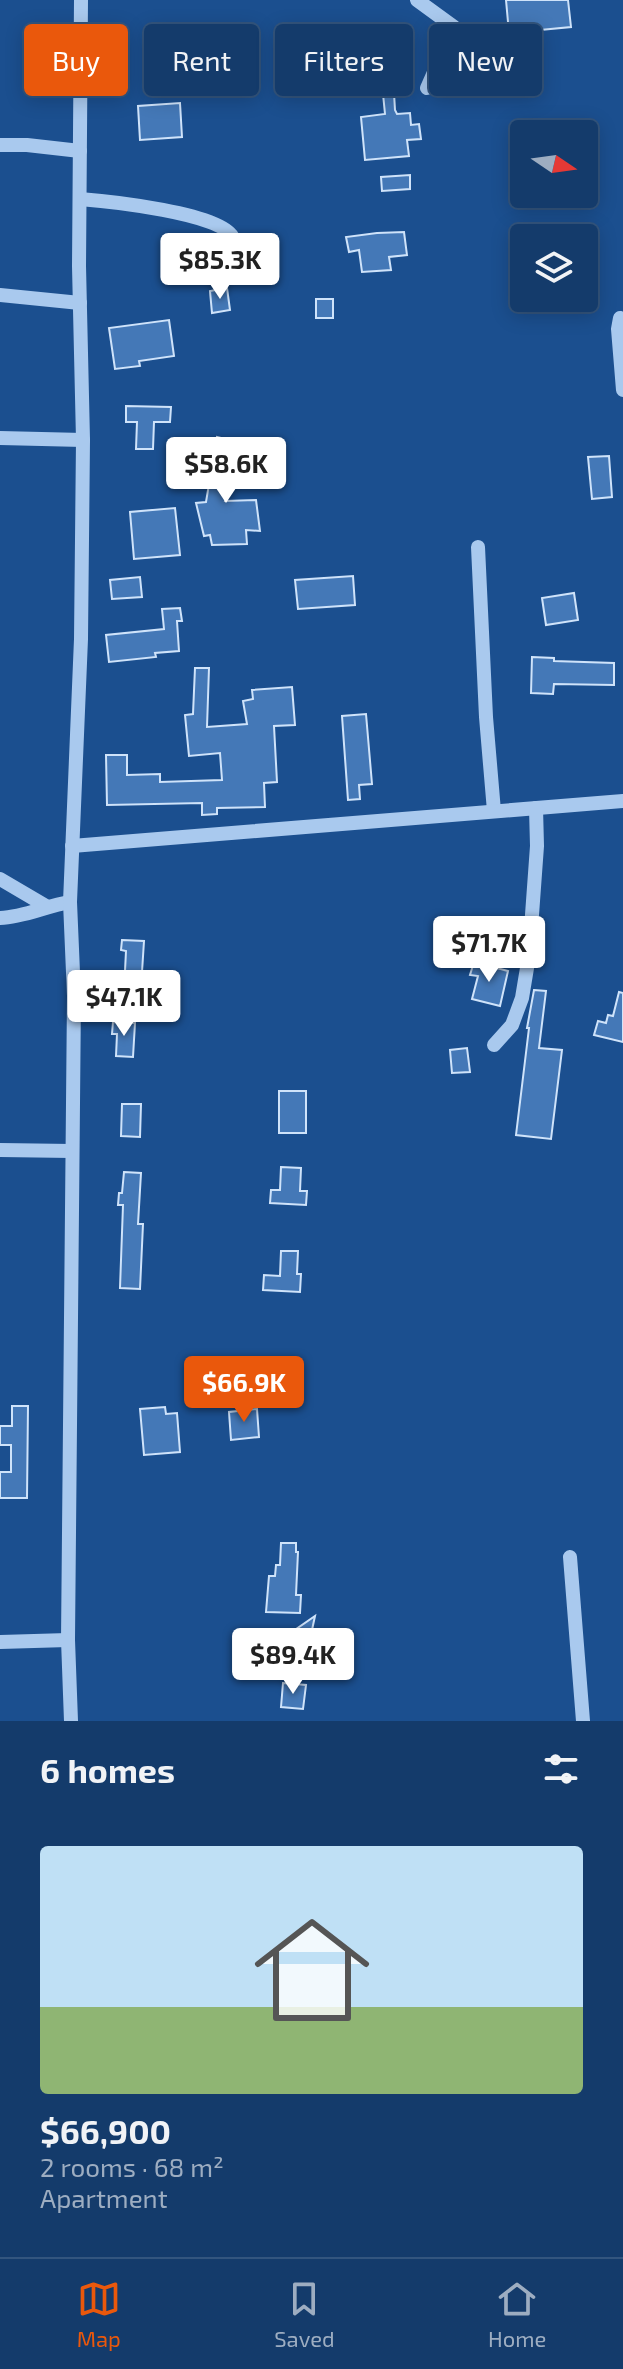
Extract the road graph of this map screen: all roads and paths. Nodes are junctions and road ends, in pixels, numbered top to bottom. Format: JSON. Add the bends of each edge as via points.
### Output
{"nodes":[{"id":1,"x":81,"y":0,"type":"edge"},
{"id":2,"x":417,"y":0,"type":"edge"},
{"id":3,"x":427,"y":88,"type":"dead end"},
{"id":4,"x":0,"y":145,"type":"edge"},
{"id":5,"x":80,"y":151,"type":"junction"},
{"id":6,"x":80,"y":199,"type":"junction"},
{"id":7,"x":231,"y":275,"type":"dead end"},
{"id":8,"x":0,"y":295,"type":"edge"},
{"id":9,"x":80,"y":303,"type":"junction"},
{"id":10,"x":620,"y":318,"type":"dead end"},
{"id":11,"x":623,"y":390,"type":"edge"},
{"id":12,"x":0,"y":438,"type":"edge"},
{"id":13,"x":83,"y":440,"type":"junction"},
{"id":14,"x":478,"y":547,"type":"dead end"},
{"id":15,"x":623,"y":801,"type":"edge"},
{"id":16,"x":536,"y":808,"type":"junction"},
{"id":17,"x":494,"y":811,"type":"junction"},
{"id":18,"x":72,"y":846,"type":"junction"},
{"id":19,"x":0,"y":879,"type":"edge"},
{"id":20,"x":70,"y":902,"type":"junction"},
{"id":21,"x":46,"y":906,"type":"junction"},
{"id":22,"x":0,"y":918,"type":"edge"},
{"id":23,"x":494,"y":1045,"type":"dead end"},
{"id":24,"x":0,"y":1150,"type":"edge"},
{"id":25,"x":72,"y":1151,"type":"junction"},
{"id":26,"x":570,"y":1557,"type":"dead end"},
{"id":27,"x":68,"y":1640,"type":"junction"},
{"id":28,"x":0,"y":1642,"type":"edge"},
{"id":29,"x":71,"y":1721,"type":"edge"},
{"id":30,"x":583,"y":1721,"type":"edge"}],
"edges":[{"from":1,"to":5,"type":"street"},
{"from":2,"to":3,"type":"street","via":[[454,27]]},
{"from":4,"to":5,"type":"street"},
{"from":5,"to":6,"type":"street"},
{"from":6,"to":7,"type":"street","via":[[179,213],[224,228],[234,241]]},
{"from":6,"to":9,"type":"street"},
{"from":8,"to":9,"type":"street"},
{"from":9,"to":13,"type":"street"},
{"from":10,"to":11,"type":"street"},
{"from":12,"to":13,"type":"street"},
{"from":13,"to":18,"type":"street"},
{"from":14,"to":17,"type":"street"},
{"from":15,"to":16,"type":"street"},
{"from":16,"to":17,"type":"street"},
{"from":16,"to":23,"type":"street","via":[[534,908],[524,984],[512,1025]]},
{"from":17,"to":18,"type":"street"},
{"from":18,"to":20,"type":"street"},
{"from":19,"to":21,"type":"street"},
{"from":20,"to":21,"type":"street"},
{"from":20,"to":25,"type":"street"},
{"from":21,"to":22,"type":"street"},
{"from":24,"to":25,"type":"street"},
{"from":25,"to":27,"type":"street"},
{"from":26,"to":30,"type":"street"},
{"from":27,"to":28,"type":"street"},
{"from":27,"to":29,"type":"street"}]}
